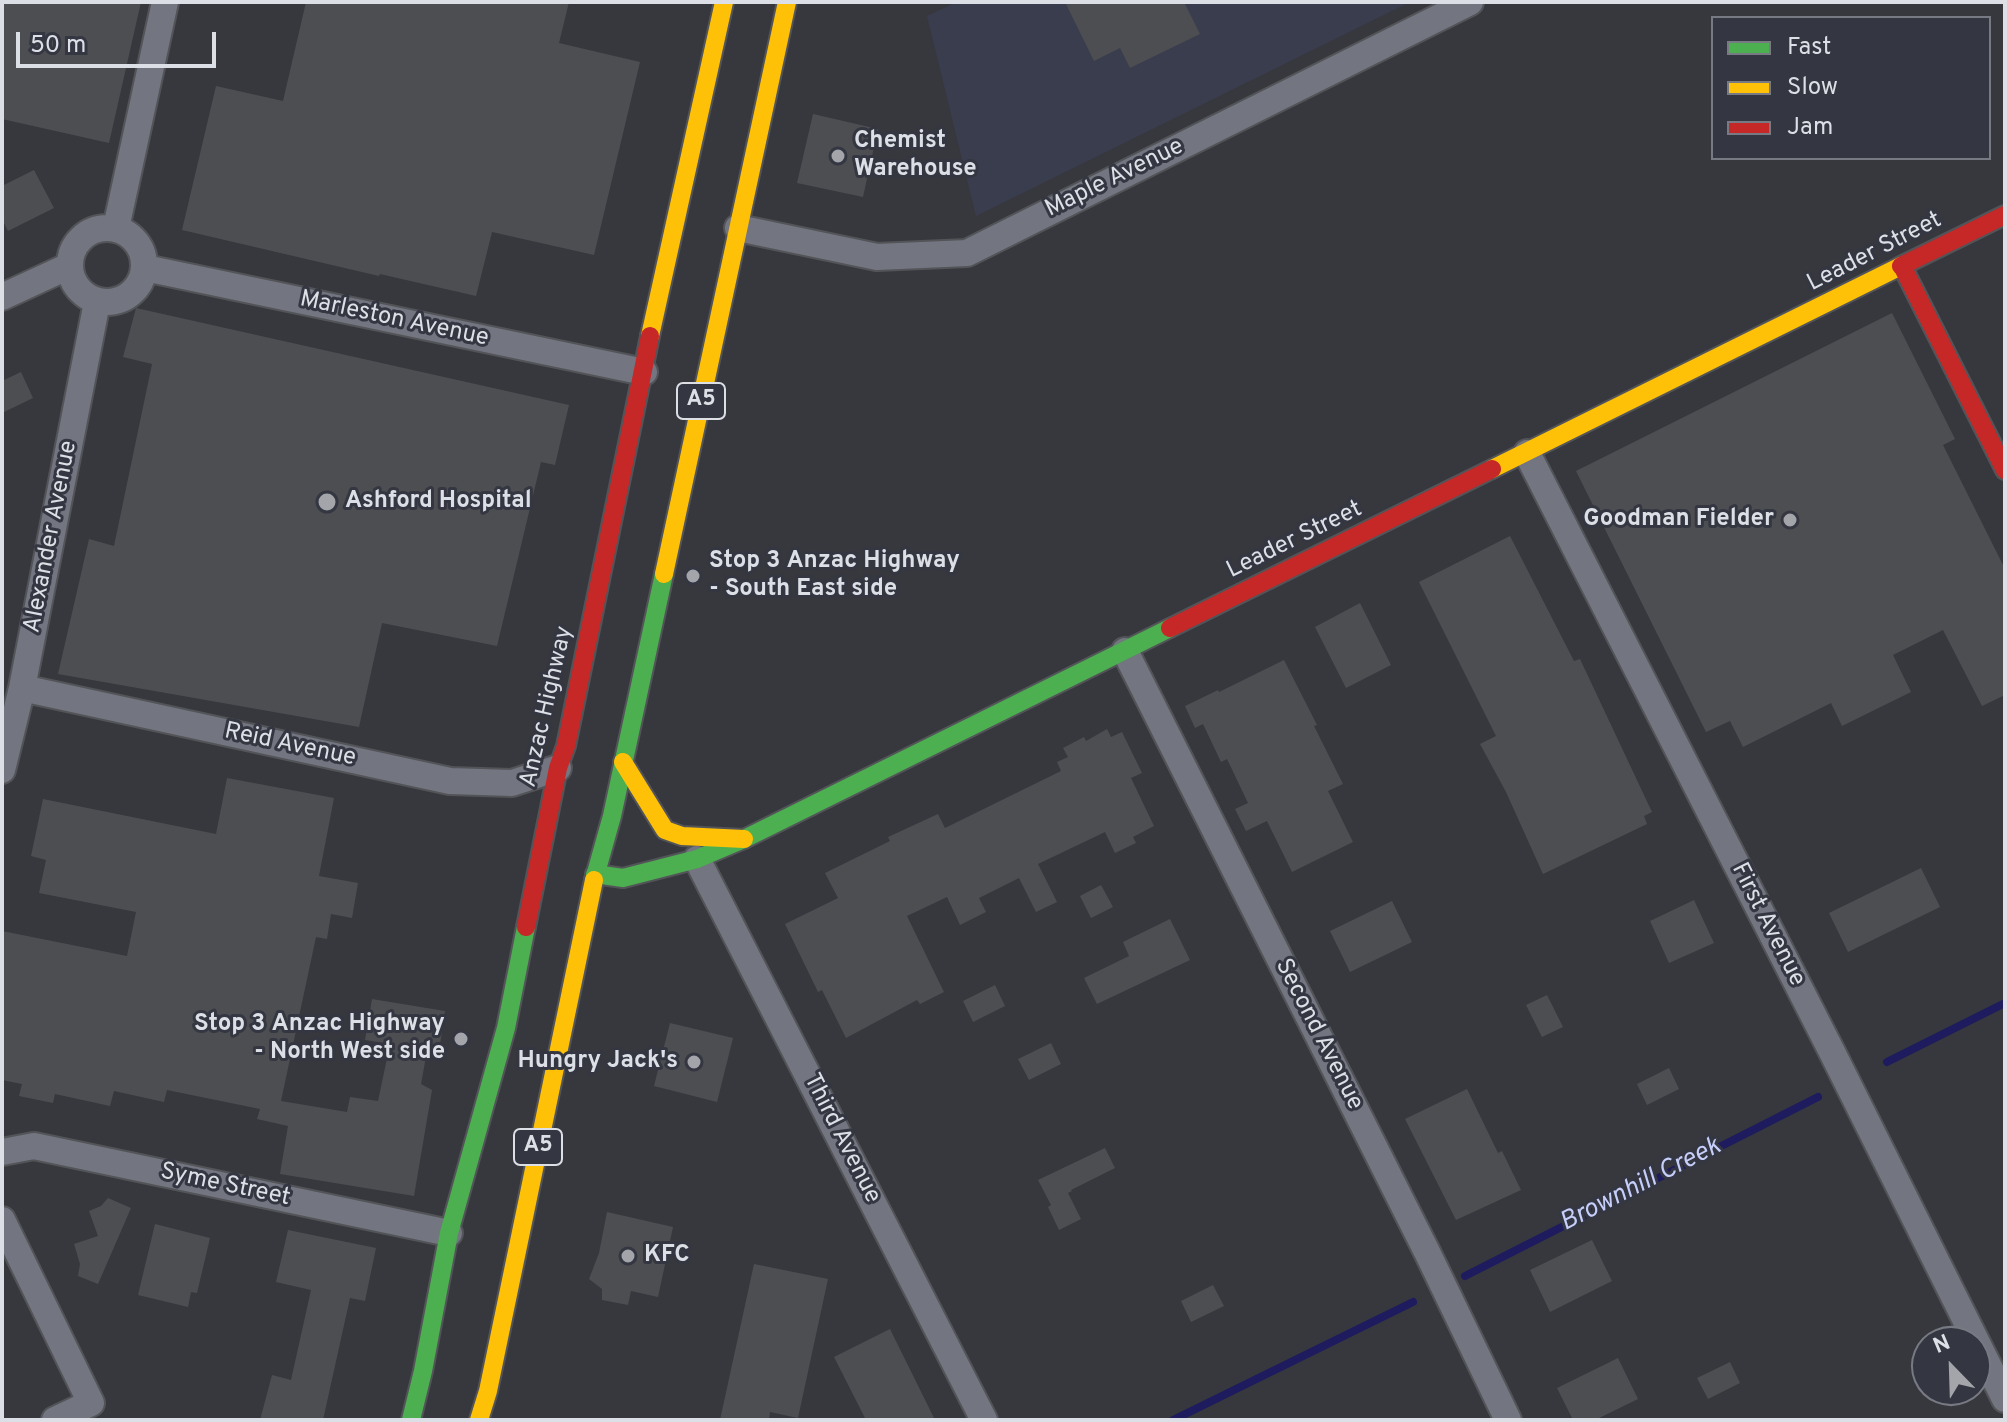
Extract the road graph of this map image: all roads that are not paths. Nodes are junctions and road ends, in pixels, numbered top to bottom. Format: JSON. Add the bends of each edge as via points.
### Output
{"nodes":[{"id":1,"x":165,"y":2,"type":"edge"},
{"id":2,"x":724,"y":2,"type":"edge"},
{"id":3,"x":787,"y":2,"type":"edge"},
{"id":4,"x":1470,"y":2,"type":"edge"},
{"id":5,"x":686,"y":167,"type":"junction"},
{"id":6,"x":699,"y":186,"type":"dead end"},
{"id":7,"x":2005,"y":215,"type":"edge"},
{"id":8,"x":727,"y":224,"type":"junction"},
{"id":9,"x":116,"y":228,"type":"junction"},
{"id":10,"x":690,"y":247,"type":"dead end"},
{"id":11,"x":69,"y":266,"type":"junction"},
{"id":12,"x":1902,"y":266,"type":"junction"},
{"id":13,"x":145,"y":268,"type":"junction"},
{"id":14,"x":661,"y":284,"type":"junction"},
{"id":15,"x":2,"y":297,"type":"edge"},
{"id":16,"x":97,"y":302,"type":"junction"},
{"id":17,"x":644,"y":372,"type":"junction"},
{"id":18,"x":1527,"y":453,"type":"junction"},
{"id":19,"x":2005,"y":470,"type":"edge"},
{"id":20,"x":1125,"y":651,"type":"junction"},
{"id":21,"x":22,"y":688,"type":"junction"},
{"id":22,"x":562,"y":757,"type":"junction"},
{"id":23,"x":623,"y":762,"type":"junction"},
{"id":24,"x":2,"y":770,"type":"edge"},
{"id":25,"x":564,"y":827,"type":"dead end"},
{"id":26,"x":744,"y":839,"type":"junction"},
{"id":27,"x":577,"y":858,"type":"dead end"},
{"id":28,"x":697,"y":859,"type":"junction"},
{"id":29,"x":595,"y":874,"type":"junction"},
{"id":30,"x":571,"y":903,"type":"dead end"},
{"id":31,"x":541,"y":948,"type":"dead end"},
{"id":32,"x":506,"y":1028,"type":"junction"},
{"id":33,"x":2,"y":1152,"type":"edge"},
{"id":34,"x":2,"y":1220,"type":"edge"},
{"id":35,"x":449,"y":1233,"type":"junction"},
{"id":36,"x":509,"y":1290,"type":"junction"},
{"id":37,"x":489,"y":1323,"type":"dead end"},
{"id":38,"x":474,"y":1373,"type":"dead end"},
{"id":39,"x":441,"y":1383,"type":"dead end"},
{"id":40,"x":488,"y":1391,"type":"junction"},
{"id":41,"x":2005,"y":1399,"type":"edge"},
{"id":42,"x":55,"y":1420,"type":"edge"},
{"id":43,"x":414,"y":1420,"type":"edge"},
{"id":44,"x":479,"y":1420,"type":"edge"},
{"id":45,"x":984,"y":1420,"type":"edge"},
{"id":46,"x":1508,"y":1420,"type":"edge"}],
"edges":[{"from":1,"to":9,"type":"street"},
{"from":2,"to":5,"type":"main road","name":"Anzac Highway","number":"A5"},
{"from":3,"to":8,"type":"main road","number":"A5"},
{"from":4,"to":8,"type":"street","name":"Maple Avenue","via":[[967,253],[877,257]]},
{"from":5,"to":6,"type":"main road"},
{"from":5,"to":14,"type":"main road","name":"Anzac Highway","number":"A5"},
{"from":7,"to":12,"type":"main road","name":"Leader Street"},
{"from":8,"to":23,"type":"main road","number":"A5"},
{"from":9,"to":11,"type":"street","via":[[82,236]]},
{"from":9,"to":13,"type":"street","via":[[134,239]]},
{"from":10,"to":14,"type":"main road"},
{"from":11,"to":15,"type":"street"},
{"from":11,"to":16,"type":"street","via":[[82,295]]},
{"from":12,"to":18,"type":"main road","name":"Leader Street"},
{"from":12,"to":19,"type":"main road"},
{"from":13,"to":16,"type":"street","via":[[134,292],[114,303]]},
{"from":13,"to":17,"type":"street","name":"Marleston Avenue"},
{"from":14,"to":17,"type":"main road","name":"Anzac Highway","number":"A5"},
{"from":16,"to":21,"type":"street","name":"Alexander Avenue"},
{"from":17,"to":22,"type":"main road","name":"Anzac Highway","number":"A5","via":[[612,565]]},
{"from":18,"to":20,"type":"main road","name":"Leader Street"},
{"from":18,"to":41,"type":"street","name":"First Avenue"},
{"from":20,"to":26,"type":"main road","name":"Leader Street"},
{"from":20,"to":46,"type":"street","name":"Second Avenue"},
{"from":21,"to":22,"type":"street","name":"Reid Avenue","via":[[450,781],[512,783]]},
{"from":21,"to":24,"type":"street","name":"Alexander Avenue"},
{"from":22,"to":25,"type":"main road"},
{"from":22,"to":32,"type":"main road","name":"Anzac Highway","number":"A5"},
{"from":23,"to":26,"type":"main road","via":[[665,830],[682,836]]},
{"from":23,"to":29,"type":"main road","number":"A5"},
{"from":26,"to":28,"type":"main road","name":"Leader Street"},
{"from":27,"to":29,"type":"main road"},
{"from":28,"to":29,"type":"main road","name":"Leader Street","via":[[623,878]]},
{"from":28,"to":45,"type":"street","name":"Third Avenue"},
{"from":29,"to":30,"type":"main road"},
{"from":29,"to":36,"type":"main road","number":"A5"},
{"from":31,"to":32,"type":"main road"},
{"from":32,"to":35,"type":"main road","name":"Anzac Highway","number":"A5"},
{"from":33,"to":35,"type":"street","name":"Syme Street","via":[[34,1146]]},
{"from":34,"to":42,"type":"street","via":[[91,1403]]},
{"from":35,"to":43,"type":"main road","name":"Anzac Highway","number":"A5","via":[[440,1322]]},
{"from":36,"to":37,"type":"main road"},
{"from":36,"to":40,"type":"main road","number":"A5"},
{"from":38,"to":40,"type":"main road"},
{"from":39,"to":43,"type":"main road"},
{"from":40,"to":44,"type":"main road","number":"A5"}]}
